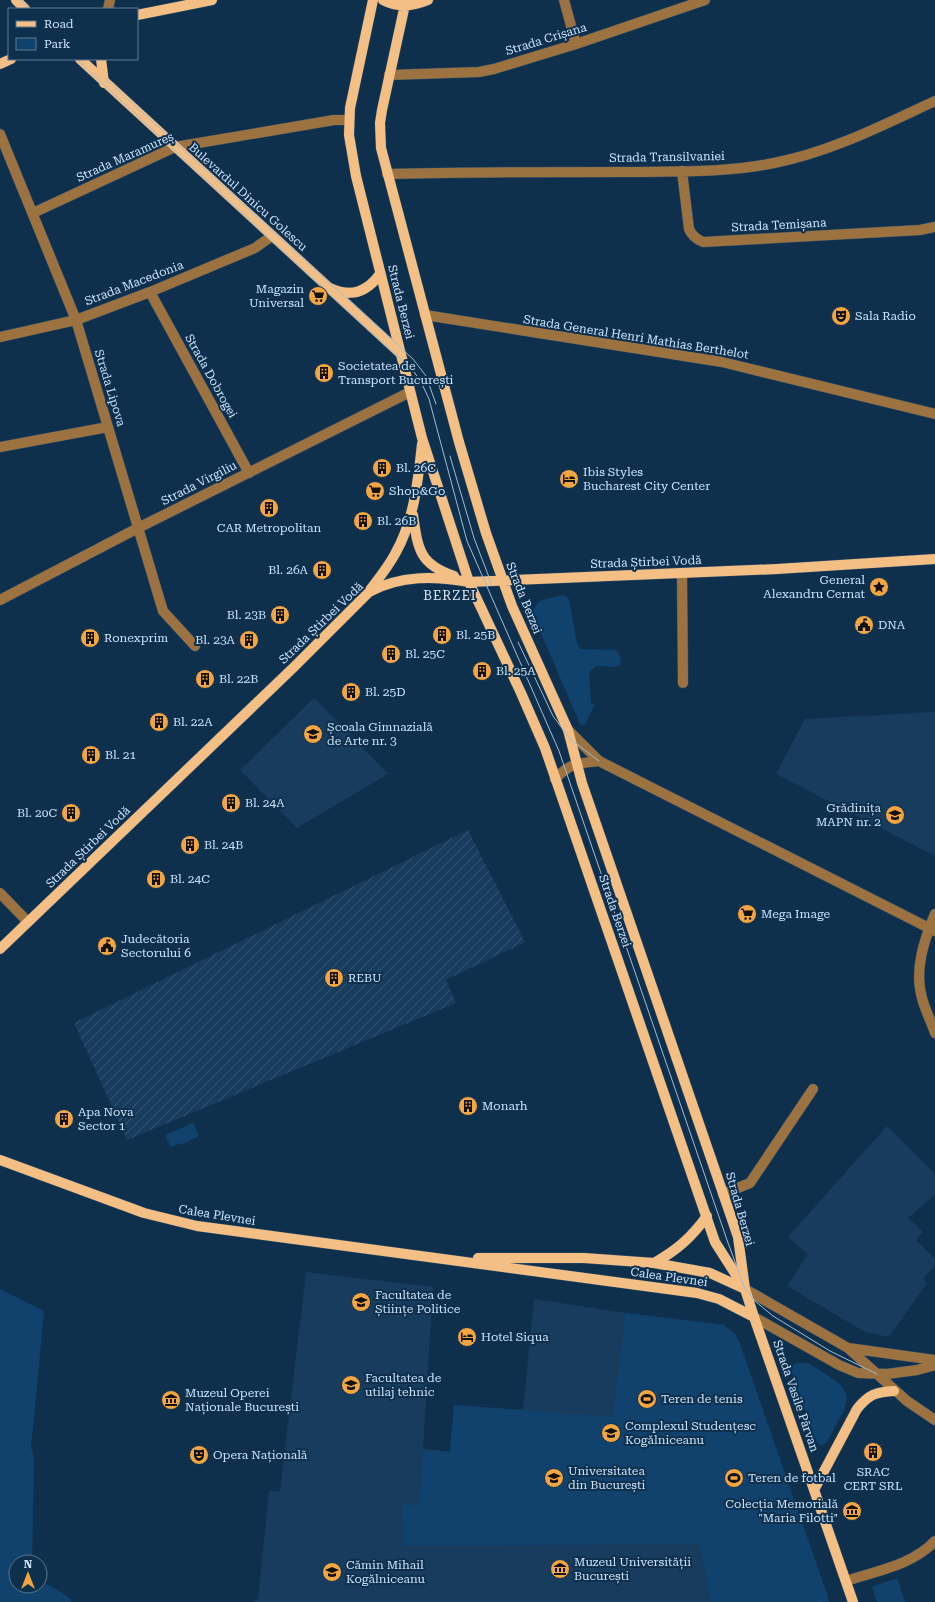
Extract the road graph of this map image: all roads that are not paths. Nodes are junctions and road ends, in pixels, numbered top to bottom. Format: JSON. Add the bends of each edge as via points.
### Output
{"nodes":[{"id":1,"x":16,"y":0,"type":"edge"},
{"id":2,"x":212,"y":0,"type":"edge"},
{"id":3,"x":373,"y":0,"type":"edge"},
{"id":4,"x":383,"y":0,"type":"edge"},
{"id":5,"x":428,"y":0,"type":"edge"},
{"id":6,"x":564,"y":0,"type":"edge"},
{"id":7,"x":705,"y":0,"type":"edge"},
{"id":8,"x":405,"y":3,"type":"edge"},
{"id":9,"x":24,"y":8,"type":"edge"},
{"id":10,"x":138,"y":15,"type":"edge"},
{"id":11,"x":576,"y":44,"type":"junction"},
{"id":12,"x":8,"y":57,"type":"edge"},
{"id":13,"x":101,"y":60,"type":"edge"},
{"id":14,"x":82,"y":61,"type":"edge"},
{"id":15,"x":0,"y":64,"type":"edge"},
{"id":16,"x":389,"y":75,"type":"junction"},
{"id":17,"x":104,"y":83,"type":"junction"},
{"id":18,"x":935,"y":101,"type":"edge"},
{"id":19,"x":349,"y":120,"type":"junction"},
{"id":20,"x":0,"y":134,"type":"edge"},
{"id":21,"x":175,"y":147,"type":"junction"},
{"id":22,"x":682,"y":171,"type":"junction"},
{"id":23,"x":387,"y":174,"type":"junction"},
{"id":24,"x":33,"y":213,"type":"junction"},
{"id":25,"x":935,"y":227,"type":"edge"},
{"id":26,"x":272,"y":236,"type":"junction"},
{"id":27,"x":380,"y":274,"type":"junction"},
{"id":28,"x":326,"y":286,"type":"junction"},
{"id":29,"x":150,"y":292,"type":"junction"},
{"id":30,"x":425,"y":316,"type":"junction"},
{"id":31,"x":76,"y":320,"type":"junction"},
{"id":32,"x":0,"y":337,"type":"edge"},
{"id":33,"x":400,"y":353,"type":"junction"},
{"id":34,"x":410,"y":392,"type":"junction"},
{"id":35,"x":935,"y":414,"type":"edge"},
{"id":36,"x":108,"y":426,"type":"junction"},
{"id":37,"x":422,"y":438,"type":"junction"},
{"id":38,"x":0,"y":447,"type":"edge"},
{"id":39,"x":249,"y":473,"type":"junction"},
{"id":40,"x":412,"y":510,"type":"junction"},
{"id":41,"x":138,"y":528,"type":"junction"},
{"id":42,"x":935,"y":559,"type":"edge"},
{"id":43,"x":682,"y":574,"type":"junction"},
{"id":44,"x":502,"y":581,"type":"junction"},
{"id":45,"x":469,"y":582,"type":"junction"},
{"id":46,"x":369,"y":592,"type":"junction"},
{"id":47,"x":1,"y":597,"type":"edge"},
{"id":48,"x":195,"y":646,"type":"dead end"},
{"id":49,"x":683,"y":683,"type":"dead end"},
{"id":50,"x":568,"y":730,"type":"junction"},
{"id":51,"x":599,"y":762,"type":"junction"},
{"id":52,"x":577,"y":764,"type":"junction"},
{"id":53,"x":555,"y":779,"type":"junction"},
{"id":54,"x":0,"y":892,"type":"edge"},
{"id":55,"x":935,"y":914,"type":"edge"},
{"id":56,"x":28,"y":922,"type":"junction"},
{"id":57,"x":932,"y":930,"type":"edge"},
{"id":58,"x":0,"y":949,"type":"edge"},
{"id":59,"x":935,"y":1033,"type":"edge"},
{"id":60,"x":813,"y":1090,"type":"dead end"},
{"id":61,"x":0,"y":1160,"type":"edge"},
{"id":62,"x":723,"y":1194,"type":"junction"},
{"id":63,"x":707,"y":1216,"type":"junction"},
{"id":64,"x":440,"y":1258,"type":"junction"},
{"id":65,"x":654,"y":1263,"type":"junction"},
{"id":66,"x":745,"y":1289,"type":"junction"},
{"id":67,"x":754,"y":1317,"type":"junction"},
{"id":68,"x":848,"y":1348,"type":"junction"},
{"id":69,"x":935,"y":1360,"type":"edge"},
{"id":70,"x":935,"y":1365,"type":"edge"},
{"id":71,"x":877,"y":1374,"type":"junction"},
{"id":72,"x":894,"y":1391,"type":"junction"},
{"id":73,"x":935,"y":1420,"type":"edge"},
{"id":74,"x":814,"y":1490,"type":"junction"},
{"id":75,"x":935,"y":1541,"type":"edge"},
{"id":76,"x":846,"y":1581,"type":"junction"},
{"id":77,"x":853,"y":1602,"type":"edge"}],
"edges":[{"from":1,"to":9,"type":"main road"},
{"from":2,"to":10,"type":"main road"},
{"from":3,"to":19,"type":"main road","name":"Strada Berzei"},
{"from":4,"to":8,"type":"main road","via":[[388,3]]},
{"from":5,"to":8,"type":"main road","via":[[419,4]]},
{"from":6,"to":11,"type":"street"},
{"from":7,"to":11,"type":"street","name":"Strada Crișana"},
{"from":8,"to":16,"type":"main road","name":"Strada Berzei"},
{"from":11,"to":16,"type":"street","name":"Strada Crișana","via":[[479,72]]},
{"from":12,"to":15,"type":"main road"},
{"from":13,"to":17,"type":"main road"},
{"from":14,"to":17,"type":"main road","name":"Bulevardul Dinicu Golescu"},
{"from":16,"to":23,"type":"main road","name":"Strada Berzei","via":[[380,123],[381,148]]},
{"from":17,"to":21,"type":"main road","name":"Bulevardul Dinicu Golescu"},
{"from":18,"to":22,"type":"street","name":"Strada Transilvaniei","via":[[835,145],[775,163],[741,168]]},
{"from":19,"to":21,"type":"street","name":"Strada Maramureș","via":[[334,120]]},
{"from":19,"to":27,"type":"main road","name":"Strada Berzei","via":[[351,151]]},
{"from":20,"to":24,"type":"street","name":"Strada Lipova"},
{"from":21,"to":24,"type":"street","name":"Strada Maramureș"},
{"from":21,"to":26,"type":"main road","name":"Bulevardul Dinicu Golescu"},
{"from":22,"to":23,"type":"street","name":"Strada Transilvaniei"},
{"from":22,"to":25,"type":"street","name":"Strada Temișana","via":[[689,229],[692,235],[703,242],[920,230]]},
{"from":23,"to":30,"type":"main road","name":"Strada Berzei"},
{"from":24,"to":31,"type":"street","name":"Strada Lipova"},
{"from":26,"to":28,"type":"main road","name":"Bulevardul Dinicu Golescu"},
{"from":26,"to":29,"type":"street","name":"Strada Macedonia","via":[[255,248]]},
{"from":27,"to":28,"type":"main road","via":[[374,283],[354,292],[339,292]]},
{"from":27,"to":33,"type":"main road","name":"Strada Berzei"},
{"from":28,"to":33,"type":"main road","name":"Bulevardul Dinicu Golescu"},
{"from":29,"to":31,"type":"street","name":"Strada Macedonia"},
{"from":29,"to":39,"type":"street","name":"Strada Dobrogei"},
{"from":30,"to":35,"type":"street","name":"Strada General Henri Mathias Berthelot","via":[[722,362]]},
{"from":30,"to":44,"type":"main road","name":"Strada Berzei","via":[[459,442]]},
{"from":31,"to":32,"type":"street","name":"Strada Macedonia"},
{"from":31,"to":36,"type":"street","name":"Strada Lipova"},
{"from":33,"to":34,"type":"main road","name":"Strada Berzei"},
{"from":34,"to":37,"type":"main road","name":"Strada Berzei"},
{"from":34,"to":39,"type":"street","name":"Strada Virgiliu"},
{"from":36,"to":38,"type":"street"},
{"from":36,"to":41,"type":"street","name":"Strada Lipova"},
{"from":37,"to":40,"type":"main road"},
{"from":37,"to":45,"type":"main road","name":"Strada Berzei"},
{"from":39,"to":41,"type":"street","name":"Strada Virgiliu"},
{"from":40,"to":45,"type":"main road","via":[[420,547],[428,562],[439,570]]},
{"from":40,"to":46,"type":"main road","via":[[395,554]]},
{"from":41,"to":47,"type":"street","name":"Strada Virgiliu"},
{"from":41,"to":48,"type":"street","name":"Strada Lipova","via":[[163,611]]},
{"from":42,"to":43,"type":"main road","name":"Strada Știrbei Vodă"},
{"from":43,"to":44,"type":"main road","name":"Strada Știrbei Vodă"},
{"from":43,"to":49,"type":"street"},
{"from":44,"to":45,"type":"main road","name":"Strada Știrbei Vodă"},
{"from":44,"to":50,"type":"main road","name":"Strada Berzei"},
{"from":45,"to":46,"type":"main road","name":"Strada Știrbei Vodă","via":[[432,578],[410,579],[382,585]]},
{"from":45,"to":53,"type":"main road","name":"Strada Berzei","via":[[537,728]]},
{"from":46,"to":56,"type":"main road","name":"Strada Știrbei Vodă"},
{"from":50,"to":51,"type":"street"},
{"from":50,"to":52,"type":"main road","name":"Strada Berzei"},
{"from":51,"to":52,"type":"street"},
{"from":51,"to":57,"type":"street"},
{"from":52,"to":53,"type":"street","via":[[564,769]]},
{"from":52,"to":62,"type":"main road","name":"Strada Berzei"},
{"from":53,"to":63,"type":"main road","name":"Strada Berzei"},
{"from":54,"to":56,"type":"street"},
{"from":55,"to":57,"type":"street"},
{"from":56,"to":58,"type":"main road","name":"Strada Știrbei Vodă"},
{"from":57,"to":59,"type":"street","via":[[923,948],[919,981]]},
{"from":60,"to":62,"type":"street","via":[[750,1183]]},
{"from":61,"to":64,"type":"main road","name":"Calea Plevnei","via":[[164,1219],[224,1231]]},
{"from":62,"to":66,"type":"main road","name":"Strada Berzei","via":[[738,1237]]},
{"from":63,"to":65,"type":"main road","via":[[684,1244]]},
{"from":63,"to":66,"type":"main road","name":"Strada Berzei","via":[[715,1242]]},
{"from":64,"to":65,"type":"main road","name":"Calea Plevnei","via":[[584,1258]]},
{"from":64,"to":67,"type":"main road","name":"Calea Plevnei","via":[[708,1295],[719,1298]]},
{"from":65,"to":66,"type":"main road","name":"Calea Plevnei","via":[[710,1273]]},
{"from":66,"to":67,"type":"main road","name":"Strada Vasile Pârvan"},
{"from":66,"to":68,"type":"street","name":"Calea Plevnei"},
{"from":67,"to":71,"type":"street","name":"Calea Plevnei","via":[[849,1370]]},
{"from":67,"to":74,"type":"main road","name":"Strada Vasile Pârvan"},
{"from":68,"to":69,"type":"street","name":"Calea Plevnei"},
{"from":68,"to":71,"type":"street","name":"Calea Plevnei"},
{"from":70,"to":71,"type":"street","via":[[912,1371]]},
{"from":71,"to":72,"type":"street","name":"Calea Plevnei"},
{"from":72,"to":73,"type":"street","name":"Calea Plevnei"},
{"from":72,"to":74,"type":"main road","via":[[870,1395],[857,1409]]},
{"from":74,"to":76,"type":"main road","name":"Strada Vasile Pârvan"},
{"from":75,"to":76,"type":"street","via":[[907,1560]]},
{"from":76,"to":77,"type":"main road","name":"Strada Vasile Pârvan"}]}
